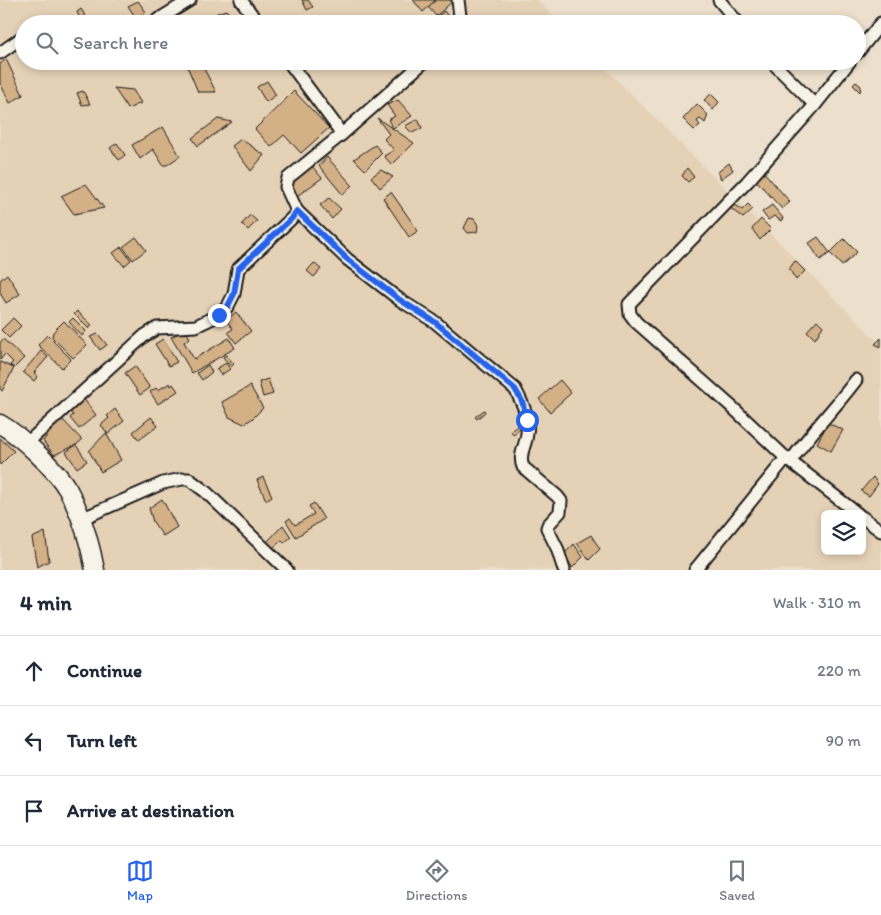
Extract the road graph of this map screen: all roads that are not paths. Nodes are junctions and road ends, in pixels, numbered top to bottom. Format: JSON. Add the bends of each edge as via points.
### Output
{"nodes":[{"id":1,"x":190,"y":0,"type":"edge"},
{"id":2,"x":241,"y":0,"type":"edge"},
{"id":3,"x":458,"y":0,"type":"edge"},
{"id":4,"x":719,"y":0,"type":"edge"},
{"id":5,"x":166,"y":15,"type":"edge"},
{"id":6,"x":252,"y":15,"type":"edge"},
{"id":7,"x":460,"y":15,"type":"edge"},
{"id":8,"x":732,"y":15,"type":"edge"},
{"id":9,"x":881,"y":23,"type":"edge"},
{"id":10,"x":866,"y":41,"type":"edge"},
{"id":11,"x":15,"y":42,"type":"edge"},
{"id":12,"x":0,"y":53,"type":"edge"},
{"id":13,"x":295,"y":70,"type":"edge"},
{"id":14,"x":415,"y":70,"type":"edge"},
{"id":15,"x":780,"y":70,"type":"edge"},
{"id":16,"x":843,"y":70,"type":"edge"},
{"id":17,"x":815,"y":105,"type":"junction"},
{"id":18,"x":341,"y":135,"type":"junction"},
{"id":19,"x":297,"y":211,"type":"junction"},
{"id":20,"x":856,"y":380,"type":"dead end"},
{"id":21,"x":0,"y":424,"type":"edge"},
{"id":22,"x":26,"y":443,"type":"junction"},
{"id":23,"x":788,"y":460,"type":"junction"},
{"id":24,"x":853,"y":510,"type":"edge"},
{"id":25,"x":81,"y":519,"type":"junction"},
{"id":26,"x":866,"y":520,"type":"edge"},
{"id":27,"x":881,"y":530,"type":"edge"},
{"id":28,"x":96,"y":570,"type":"edge"},
{"id":29,"x":287,"y":570,"type":"edge"},
{"id":30,"x":564,"y":570,"type":"edge"},
{"id":31,"x":695,"y":570,"type":"edge"}],
"edges":[{"from":1,"to":5,"type":"street"},
{"from":2,"to":6,"type":"street"},
{"from":3,"to":7,"type":"street"},
{"from":4,"to":8,"type":"street"},
{"from":9,"to":10,"type":"street"},
{"from":11,"to":12,"type":"street"},
{"from":13,"to":18,"type":"street"},
{"from":14,"to":18,"type":"street"},
{"from":15,"to":17,"type":"street"},
{"from":16,"to":17,"type":"street"},
{"from":17,"to":23,"type":"street","via":[[747,182],[629,304],[630,314],[636,322]]},
{"from":18,"to":19,"type":"street","via":[[288,178],[286,187]]},
{"from":19,"to":22,"type":"street","via":[[238,269],[234,294],[219,315],[196,326],[157,328],[144,336]]},
{"from":19,"to":30,"type":"street","via":[[347,259],[435,322],[515,389],[527,420],[528,433],[521,457],[523,468],[560,502],[560,512],[547,528]]},
{"from":20,"to":23,"type":"street"},
{"from":21,"to":22,"type":"main road"},
{"from":22,"to":25,"type":"main road","via":[[68,489]]},
{"from":23,"to":24,"type":"street"},
{"from":23,"to":31,"type":"street"},
{"from":25,"to":28,"type":"main road"},
{"from":25,"to":29,"type":"street","via":[[163,483],[189,479]]},
{"from":26,"to":27,"type":"street"}]}
